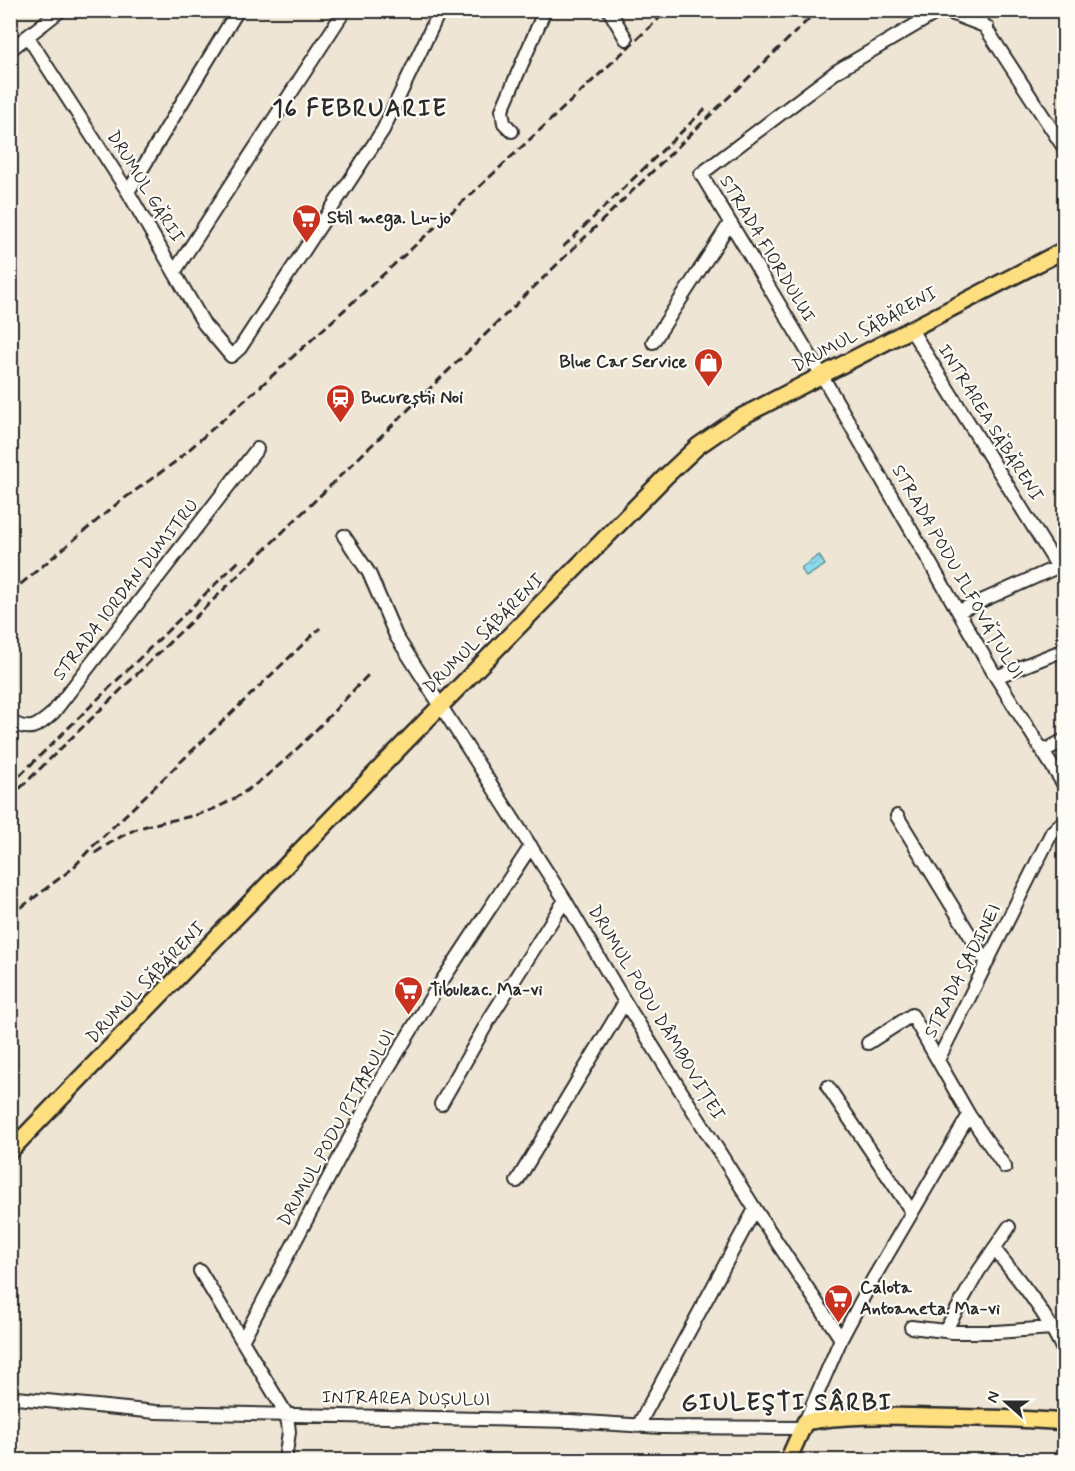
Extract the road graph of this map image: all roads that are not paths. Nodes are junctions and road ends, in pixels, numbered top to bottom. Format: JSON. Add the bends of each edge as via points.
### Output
{"nodes":[{"id":1,"x":61,"y":10,"type":"edge"},
{"id":2,"x":238,"y":10,"type":"edge"},
{"id":3,"x":345,"y":10,"type":"edge"},
{"id":4,"x":440,"y":10,"type":"edge"},
{"id":5,"x":545,"y":10,"type":"edge"},
{"id":6,"x":609,"y":10,"type":"edge"},
{"id":7,"x":974,"y":10,"type":"edge"},
{"id":8,"x":987,"y":27,"type":"junction"},
{"id":9,"x":28,"y":37,"type":"junction"},
{"id":10,"x":626,"y":39,"type":"dead end"},
{"id":11,"x":10,"y":50,"type":"edge"},
{"id":12,"x":512,"y":131,"type":"dead end"},
{"id":13,"x":1065,"y":148,"type":"edge"},
{"id":14,"x":128,"y":192,"type":"junction"},
{"id":15,"x":730,"y":223,"type":"junction"},
{"id":16,"x":1065,"y":250,"type":"edge"},
{"id":17,"x":175,"y":271,"type":"junction"},
{"id":18,"x":910,"y":328,"type":"junction"},
{"id":19,"x":653,"y":342,"type":"dead end"},
{"id":20,"x":821,"y":374,"type":"junction"},
{"id":21,"x":257,"y":449,"type":"dead end"},
{"id":22,"x":344,"y":536,"type":"dead end"},
{"id":23,"x":1061,"y":566,"type":"edge"},
{"id":24,"x":959,"y":611,"type":"junction"},
{"id":25,"x":1065,"y":650,"type":"edge"},
{"id":26,"x":996,"y":677,"type":"junction"},
{"id":27,"x":440,"y":707,"type":"junction"},
{"id":28,"x":10,"y":721,"type":"edge"},
{"id":29,"x":1065,"y":741,"type":"edge"},
{"id":30,"x":1044,"y":751,"type":"junction"},
{"id":31,"x":1065,"y":785,"type":"edge"},
{"id":32,"x":897,"y":816,"type":"dead end"},
{"id":33,"x":1065,"y":821,"type":"edge"},
{"id":34,"x":531,"y":846,"type":"junction"},
{"id":35,"x":566,"y":900,"type":"junction"},
{"id":36,"x":987,"y":963,"type":"junction"},
{"id":37,"x":625,"y":1002,"type":"junction"},
{"id":38,"x":868,"y":1043,"type":"dead end"},
{"id":39,"x":938,"y":1060,"type":"junction"},
{"id":40,"x":828,"y":1087,"type":"dead end"},
{"id":41,"x":441,"y":1104,"type":"dead end"},
{"id":42,"x":969,"y":1115,"type":"junction"},
{"id":43,"x":10,"y":1151,"type":"edge"},
{"id":44,"x":1005,"y":1167,"type":"dead end"},
{"id":45,"x":517,"y":1181,"type":"dead end"},
{"id":46,"x":755,"y":1209,"type":"junction"},
{"id":47,"x":912,"y":1212,"type":"junction"},
{"id":48,"x":1009,"y":1227,"type":"dead end"},
{"id":49,"x":995,"y":1250,"type":"junction"},
{"id":50,"x":200,"y":1271,"type":"dead end"},
{"id":51,"x":911,"y":1327,"type":"dead end"},
{"id":52,"x":1052,"y":1328,"type":"junction"},
{"id":53,"x":945,"y":1331,"type":"junction"},
{"id":54,"x":841,"y":1339,"type":"junction"},
{"id":55,"x":242,"y":1341,"type":"junction"},
{"id":56,"x":1065,"y":1352,"type":"edge"},
{"id":57,"x":10,"y":1396,"type":"edge"},
{"id":58,"x":287,"y":1415,"type":"junction"},
{"id":59,"x":1065,"y":1422,"type":"edge"},
{"id":60,"x":804,"y":1425,"type":"junction"},
{"id":61,"x":638,"y":1426,"type":"junction"},
{"id":62,"x":285,"y":1461,"type":"edge"},
{"id":63,"x":788,"y":1461,"type":"edge"}],
"edges":[{"from":1,"to":9,"type":"street"},
{"from":2,"to":14,"type":"street"},
{"from":3,"to":17,"type":"street"},
{"from":4,"to":17,"type":"street","name":"DRUMUL GĂRII","via":[[383,130],[240,348],[231,356],[208,329]]},
{"from":5,"to":12,"type":"street","via":[[502,110],[504,123]]},
{"from":6,"to":10,"type":"street"},
{"from":7,"to":8,"type":"street"},
{"from":8,"to":13,"type":"street"},
{"from":8,"to":15,"type":"street","name":"STRADA FIORDULUI","via":[[948,12],[934,14],[837,71],[700,174]]},
{"from":9,"to":11,"type":"street"},
{"from":9,"to":14,"type":"street","name":"DRUMUL GĂRII"},
{"from":14,"to":17,"type":"street","name":"DRUMUL GĂRII"},
{"from":15,"to":19,"type":"street"},
{"from":15,"to":20,"type":"street","name":"STRADA FIORDULUI"},
{"from":16,"to":18,"type":"main road","name":"DRUMUL SĂBĂRENI"},
{"from":18,"to":20,"type":"main road","name":"DRUMUL SĂBĂRENI"},
{"from":18,"to":23,"type":"street","name":"INTRAREA SĂBĂRENI"},
{"from":20,"to":24,"type":"street","name":"STRADA PODU ILFOVĂȚULUI"},
{"from":20,"to":27,"type":"main road","name":"DRUMUL SĂBĂRENI","via":[[737,419],[698,446]]},
{"from":21,"to":28,"type":"street","name":"STRADA IORDAN DUMITRU","via":[[53,713],[33,728]]},
{"from":22,"to":27,"type":"street","via":[[369,573],[396,636]]},
{"from":23,"to":24,"type":"street"},
{"from":24,"to":26,"type":"street","name":"STRADA PODU ILFOVĂȚULUI"},
{"from":25,"to":26,"type":"street"},
{"from":26,"to":30,"type":"street","name":"STRADA PODU ILFOVĂȚULUI"},
{"from":27,"to":34,"type":"street","name":"DRUMUL PODU DÂMBOVIȚEI"},
{"from":27,"to":43,"type":"main road","name":"DRUMUL SĂBĂRENI"},
{"from":29,"to":30,"type":"street"},
{"from":30,"to":31,"type":"street","name":"STRADA PODU ILFOVĂȚULUI"},
{"from":32,"to":36,"type":"street"},
{"from":33,"to":36,"type":"street","name":"STRADA SADINEI","via":[[1052,832]]},
{"from":34,"to":35,"type":"street","name":"DRUMUL PODU DÂMBOVIȚEI"},
{"from":34,"to":55,"type":"street","name":"DRUMUL PODU PITARULUI","via":[[379,1083]]},
{"from":35,"to":37,"type":"street","name":"DRUMUL PODU DÂMBOVIȚEI"},
{"from":35,"to":41,"type":"street","via":[[490,1018]]},
{"from":36,"to":39,"type":"street","name":"STRADA SADINEI"},
{"from":37,"to":45,"type":"street"},
{"from":37,"to":46,"type":"street","name":"DRUMUL PODU DÂMBOVIȚEI"},
{"from":38,"to":39,"type":"street","via":[[912,1016]]},
{"from":39,"to":42,"type":"street","name":"STRADA SADINEI"},
{"from":40,"to":47,"type":"street"},
{"from":42,"to":44,"type":"street","name":"STRADA SADINEI"},
{"from":42,"to":47,"type":"street"},
{"from":46,"to":54,"type":"street","name":"DRUMUL PODU DÂMBOVIȚEI"},
{"from":46,"to":61,"type":"street"},
{"from":47,"to":54,"type":"street"},
{"from":48,"to":49,"type":"street"},
{"from":49,"to":52,"type":"street"},
{"from":49,"to":53,"type":"street"},
{"from":50,"to":55,"type":"street"},
{"from":51,"to":53,"type":"street"},
{"from":52,"to":53,"type":"street"},
{"from":52,"to":56,"type":"street"},
{"from":54,"to":60,"type":"street"},
{"from":55,"to":58,"type":"street"},
{"from":57,"to":58,"type":"street","name":"INTRAREA DUȘULUI","via":[[156,1413]]},
{"from":58,"to":61,"type":"street","name":"INTRAREA DUȘULUI"},
{"from":58,"to":62,"type":"street"},
{"from":59,"to":60,"type":"main road","via":[[863,1415],[831,1417]]},
{"from":60,"to":61,"type":"street","name":"INTRAREA DUȘULUI"},
{"from":60,"to":63,"type":"main road"}]}
